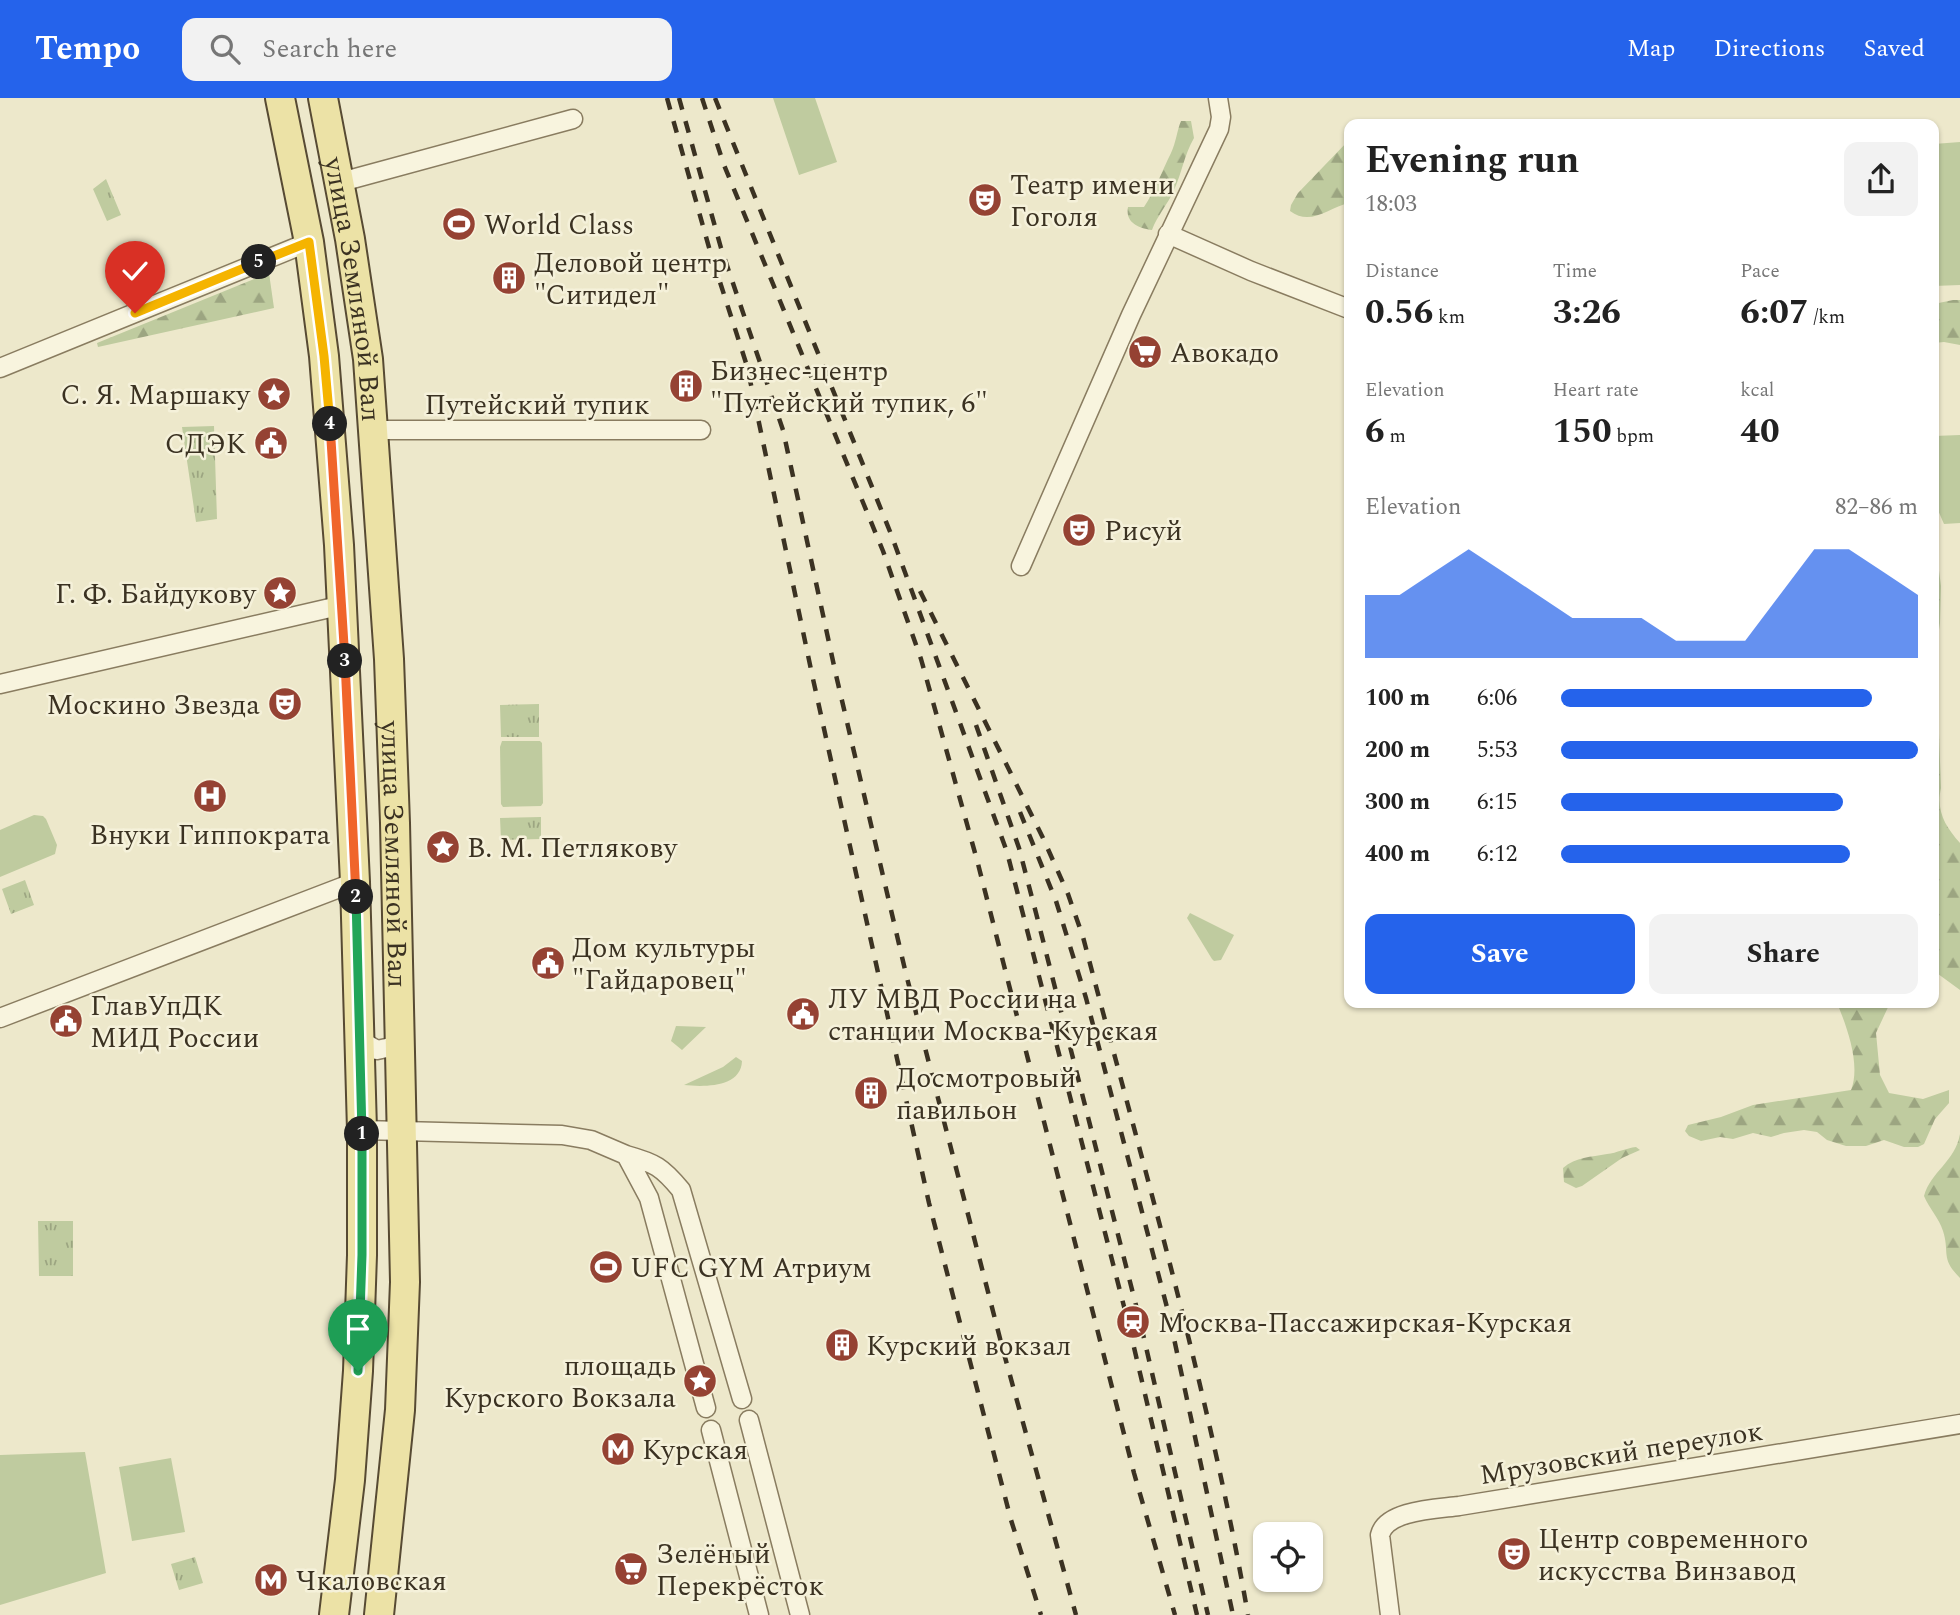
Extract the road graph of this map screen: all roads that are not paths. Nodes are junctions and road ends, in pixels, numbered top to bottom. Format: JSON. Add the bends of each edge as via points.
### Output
{"nodes":[{"id":1,"x":280,"y":98,"type":"edge"},
{"id":2,"x":323,"y":98,"type":"edge"},
{"id":3,"x":1218,"y":98,"type":"edge"},
{"id":4,"x":573,"y":118,"type":"dead end"},
{"id":5,"x":341,"y":183,"type":"junction"},
{"id":6,"x":1168,"y":234,"type":"junction"},
{"id":7,"x":309,"y":242,"type":"junction"},
{"id":8,"x":1344,"y":307,"type":"edge"},
{"id":9,"x":0,"y":368,"type":"edge"},
{"id":10,"x":374,"y":430,"type":"junction"},
{"id":11,"x":701,"y":430,"type":"dead end"},
{"id":12,"x":1021,"y":566,"type":"dead end"},
{"id":13,"x":343,"y":605,"type":"junction"},
{"id":14,"x":0,"y":684,"type":"edge"},
{"id":15,"x":355,"y":882,"type":"junction"},
{"id":16,"x":0,"y":1018,"type":"edge"},
{"id":17,"x":401,"y":1029,"type":"junction"},
{"id":18,"x":359,"y":1030,"type":"junction"},
{"id":19,"x":362,"y":1130,"type":"junction"},
{"id":20,"x":403,"y":1131,"type":"junction"},
{"id":21,"x":626,"y":1155,"type":"junction"},
{"id":22,"x":743,"y":1399,"type":"dead end"},
{"id":23,"x":706,"y":1408,"type":"dead end"},
{"id":24,"x":749,"y":1420,"type":"dead end"},
{"id":25,"x":1960,"y":1424,"type":"edge"},
{"id":26,"x":711,"y":1430,"type":"dead end"},
{"id":27,"x":334,"y":1615,"type":"edge"},
{"id":28,"x":379,"y":1615,"type":"edge"},
{"id":29,"x":759,"y":1615,"type":"edge"},
{"id":30,"x":800,"y":1615,"type":"edge"},
{"id":31,"x":1390,"y":1615,"type":"edge"}],
"edges":[{"from":1,"to":7,"type":"main road","name":"улица Земляной Вал"},
{"from":2,"to":5,"type":"main road","name":"улица Земляной Вал"},
{"from":3,"to":6,"type":"street","via":[[1219,129]]},
{"from":4,"to":5,"type":"street"},
{"from":5,"to":10,"type":"main road","name":"улица Земляной Вал"},
{"from":6,"to":8,"type":"street"},
{"from":6,"to":12,"type":"street"},
{"from":7,"to":9,"type":"street"},
{"from":7,"to":13,"type":"main road","name":"улица Земляной Вал","via":[[324,356]]},
{"from":10,"to":11,"type":"street","name":"Путейский тупик"},
{"from":10,"to":17,"type":"main road","name":"улица Земляной Вал","via":[[389,659]]},
{"from":13,"to":14,"type":"street"},
{"from":13,"to":15,"type":"main road","name":"улица Земляной Вал"},
{"from":15,"to":16,"type":"street"},
{"from":15,"to":18,"type":"main road","name":"улица Земляной Вал"},
{"from":17,"to":18,"type":"street","via":[[396,1042],[384,1050],[365,1043]]},
{"from":17,"to":20,"type":"main road","name":"улица Земляной Вал"},
{"from":18,"to":19,"type":"main road","name":"улица Земляной Вал"},
{"from":19,"to":20,"type":"street"},
{"from":19,"to":27,"type":"main road","name":"улица Земляной Вал","via":[[358,1371]]},
{"from":20,"to":21,"type":"street","via":[[562,1135],[591,1140]]},
{"from":20,"to":28,"type":"main road","name":"улица Земляной Вал","via":[[405,1282],[400,1410]]},
{"from":21,"to":22,"type":"street","via":[[666,1171],[681,1190]]},
{"from":21,"to":23,"type":"street","via":[[649,1198]]},
{"from":24,"to":30,"type":"street"},
{"from":25,"to":31,"type":"street","name":"Мрузовский переулок","via":[[1391,1519],[1380,1535]]},
{"from":26,"to":29,"type":"street"}]}
